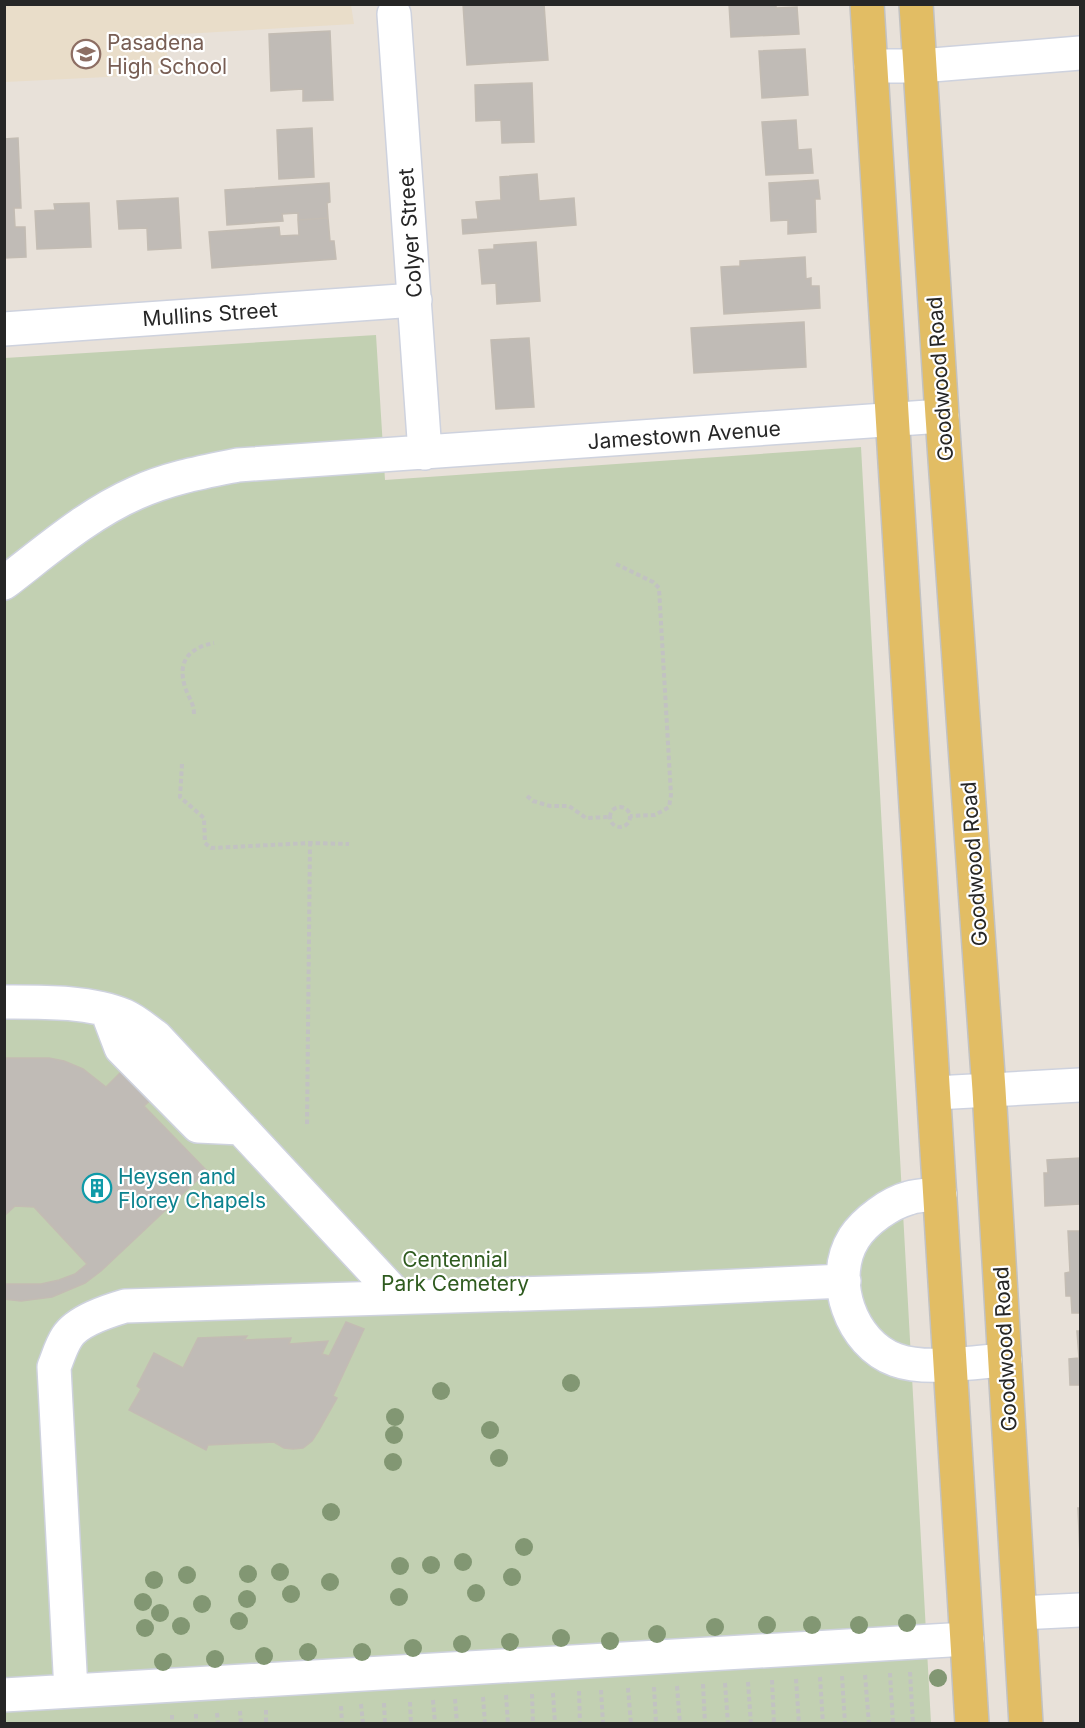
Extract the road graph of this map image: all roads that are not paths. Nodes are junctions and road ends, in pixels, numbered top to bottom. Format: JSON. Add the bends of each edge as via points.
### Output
{"nodes":[{"id":1,"x":867,"y":4,"type":"edge"},
{"id":2,"x":916,"y":4,"type":"edge"},
{"id":3,"x":394,"y":14,"type":"dead end"},
{"id":4,"x":1080,"y":53,"type":"edge"},
{"id":5,"x":871,"y":66,"type":"junction"},
{"id":6,"x":921,"y":66,"type":"junction"},
{"id":7,"x":415,"y":300,"type":"junction"},
{"id":8,"x":4,"y":329,"type":"edge"},
{"id":9,"x":942,"y":416,"type":"junction"},
{"id":10,"x":893,"y":420,"type":"junction"},
{"id":11,"x":425,"y":453,"type":"junction"},
{"id":12,"x":4,"y":583,"type":"edge"},
{"id":13,"x":4,"y":1002,"type":"edge"},
{"id":14,"x":1080,"y":1085,"type":"edge"},
{"id":15,"x":989,"y":1090,"type":"junction"},
{"id":16,"x":935,"y":1093,"type":"junction"},
{"id":17,"x":940,"y":1194,"type":"junction"},
{"id":18,"x":844,"y":1281,"type":"junction"},
{"id":19,"x":398,"y":1297,"type":"junction"},
{"id":20,"x":1005,"y":1360,"type":"junction"},
{"id":21,"x":950,"y":1363,"type":"junction"},
{"id":22,"x":1080,"y":1610,"type":"edge"},
{"id":23,"x":1020,"y":1613,"type":"junction"},
{"id":24,"x":967,"y":1639,"type":"junction"},
{"id":25,"x":71,"y":1691,"type":"junction"},
{"id":26,"x":4,"y":1695,"type":"edge"},
{"id":27,"x":972,"y":1724,"type":"edge"},
{"id":28,"x":1026,"y":1724,"type":"edge"}],
"edges":[{"from":1,"to":5,"type":"main road"},
{"from":2,"to":6,"type":"main road","name":"Goodwood Road"},
{"from":3,"to":7,"type":"street","name":"Colyer Street"},
{"from":4,"to":6,"type":"street"},
{"from":5,"to":6,"type":"street"},
{"from":5,"to":10,"type":"main road"},
{"from":6,"to":9,"type":"main road","name":"Goodwood Road"},
{"from":7,"to":8,"type":"street","name":"Mullins Street"},
{"from":7,"to":11,"type":"street","name":"Colyer Street"},
{"from":9,"to":10,"type":"street","name":"Jamestown Avenue"},
{"from":9,"to":15,"type":"main road","name":"Goodwood Road"},
{"from":10,"to":11,"type":"street","name":"Jamestown Avenue"},
{"from":10,"to":16,"type":"main road"},
{"from":11,"to":12,"type":"street","name":"Jamestown Avenue","via":[[238,465],[189,474],[136,493],[93,517]]},
{"from":13,"to":19,"type":"street","via":[[107,1011],[125,1016],[156,1037]]},
{"from":14,"to":15,"type":"street"},
{"from":15,"to":16,"type":"street"},
{"from":15,"to":20,"type":"main road","name":"Goodwood Road"},
{"from":16,"to":17,"type":"main road"},
{"from":17,"to":18,"type":"street","via":[[909,1197],[869,1221],[854,1238],[845,1260]]},
{"from":17,"to":21,"type":"main road"},
{"from":18,"to":19,"type":"street"},
{"from":18,"to":21,"type":"street","via":[[850,1316],[876,1350],[897,1360]]},
{"from":19,"to":25,"type":"street","via":[[125,1306],[89,1320],[68,1335],[54,1367]]},
{"from":20,"to":21,"type":"street"},
{"from":20,"to":23,"type":"main road","name":"Goodwood Road"},
{"from":21,"to":24,"type":"main road"},
{"from":22,"to":23,"type":"street"},
{"from":23,"to":28,"type":"main road","name":"Goodwood Road"},
{"from":24,"to":25,"type":"street"},
{"from":24,"to":27,"type":"main road"},
{"from":25,"to":26,"type":"street"}]}
